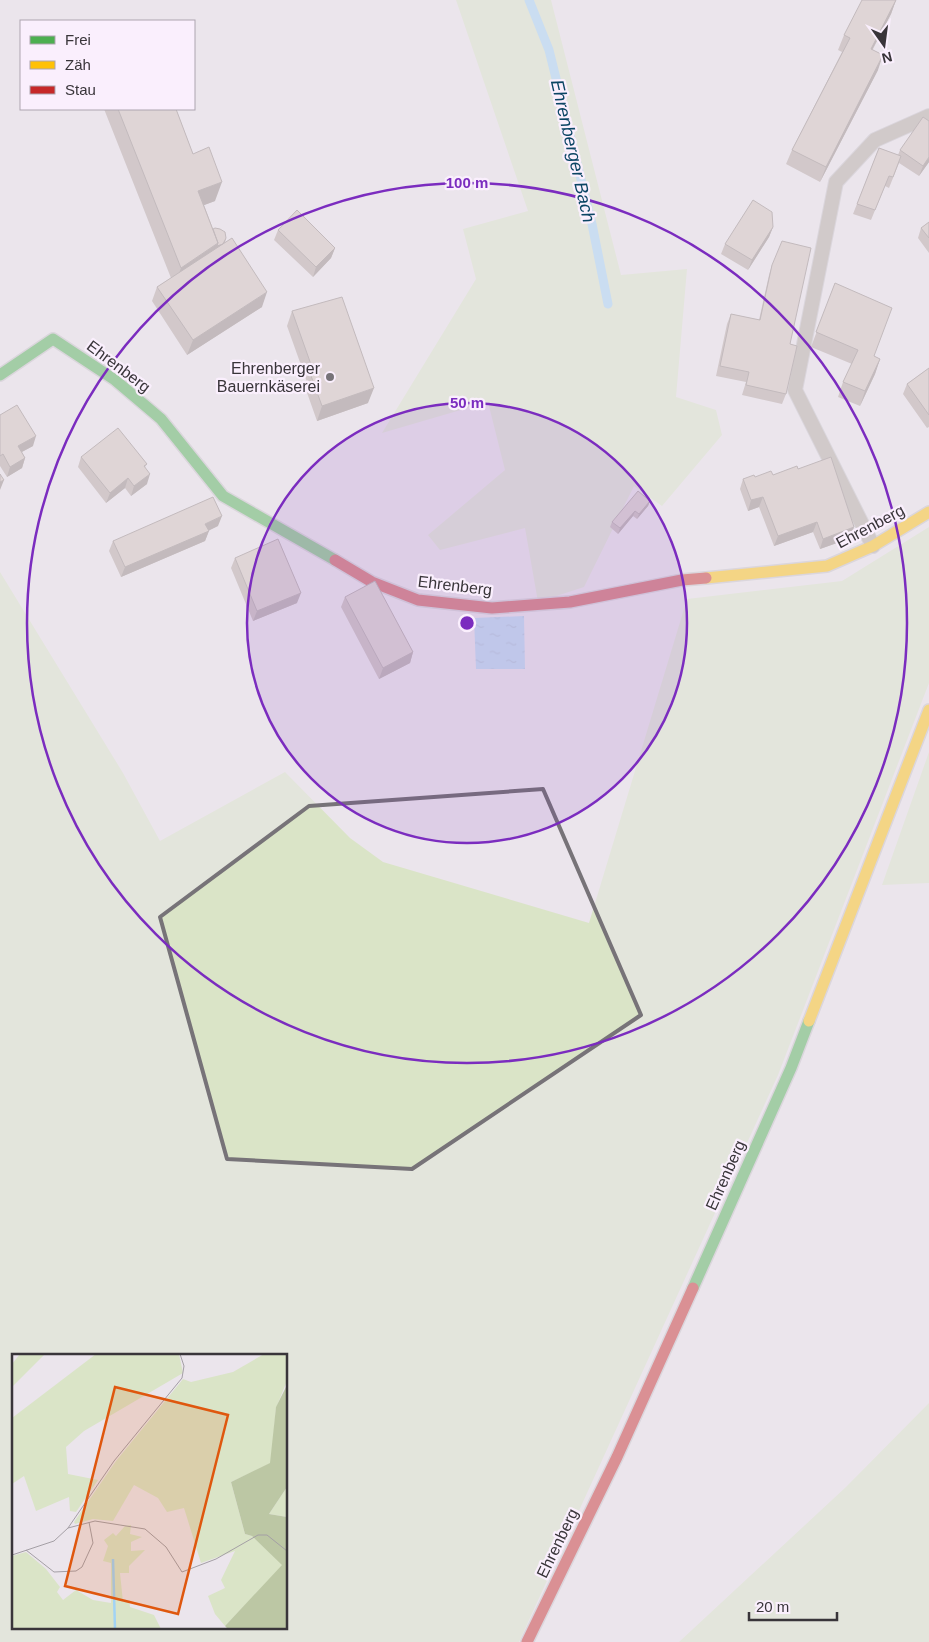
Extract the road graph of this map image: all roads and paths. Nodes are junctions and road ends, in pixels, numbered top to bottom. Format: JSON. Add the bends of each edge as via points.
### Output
{"nodes":[{"id":1,"x":929,"y":116,"type":"edge"},
{"id":2,"x":0,"y":375,"type":"edge"},
{"id":3,"x":929,"y":512,"type":"edge"},
{"id":4,"x":873,"y":546,"type":"junction"},
{"id":5,"x":929,"y":710,"type":"edge"},
{"id":6,"x":527,"y":1642,"type":"edge"}],
"edges":[{"from":1,"to":4,"type":"lane","via":[[875,140],[836,182],[795,390]]},
{"from":2,"to":4,"type":"street","name":"Ehrenberg","via":[[53,339],[115,380],[161,419],[223,496],[372,582],[418,600],[492,608],[570,602],[682,580],[827,566]]},
{"from":3,"to":4,"type":"street","name":"Ehrenberg"},
{"from":5,"to":6,"type":"street","name":"Ehrenberg","via":[[791,1068],[617,1457]]}]}
